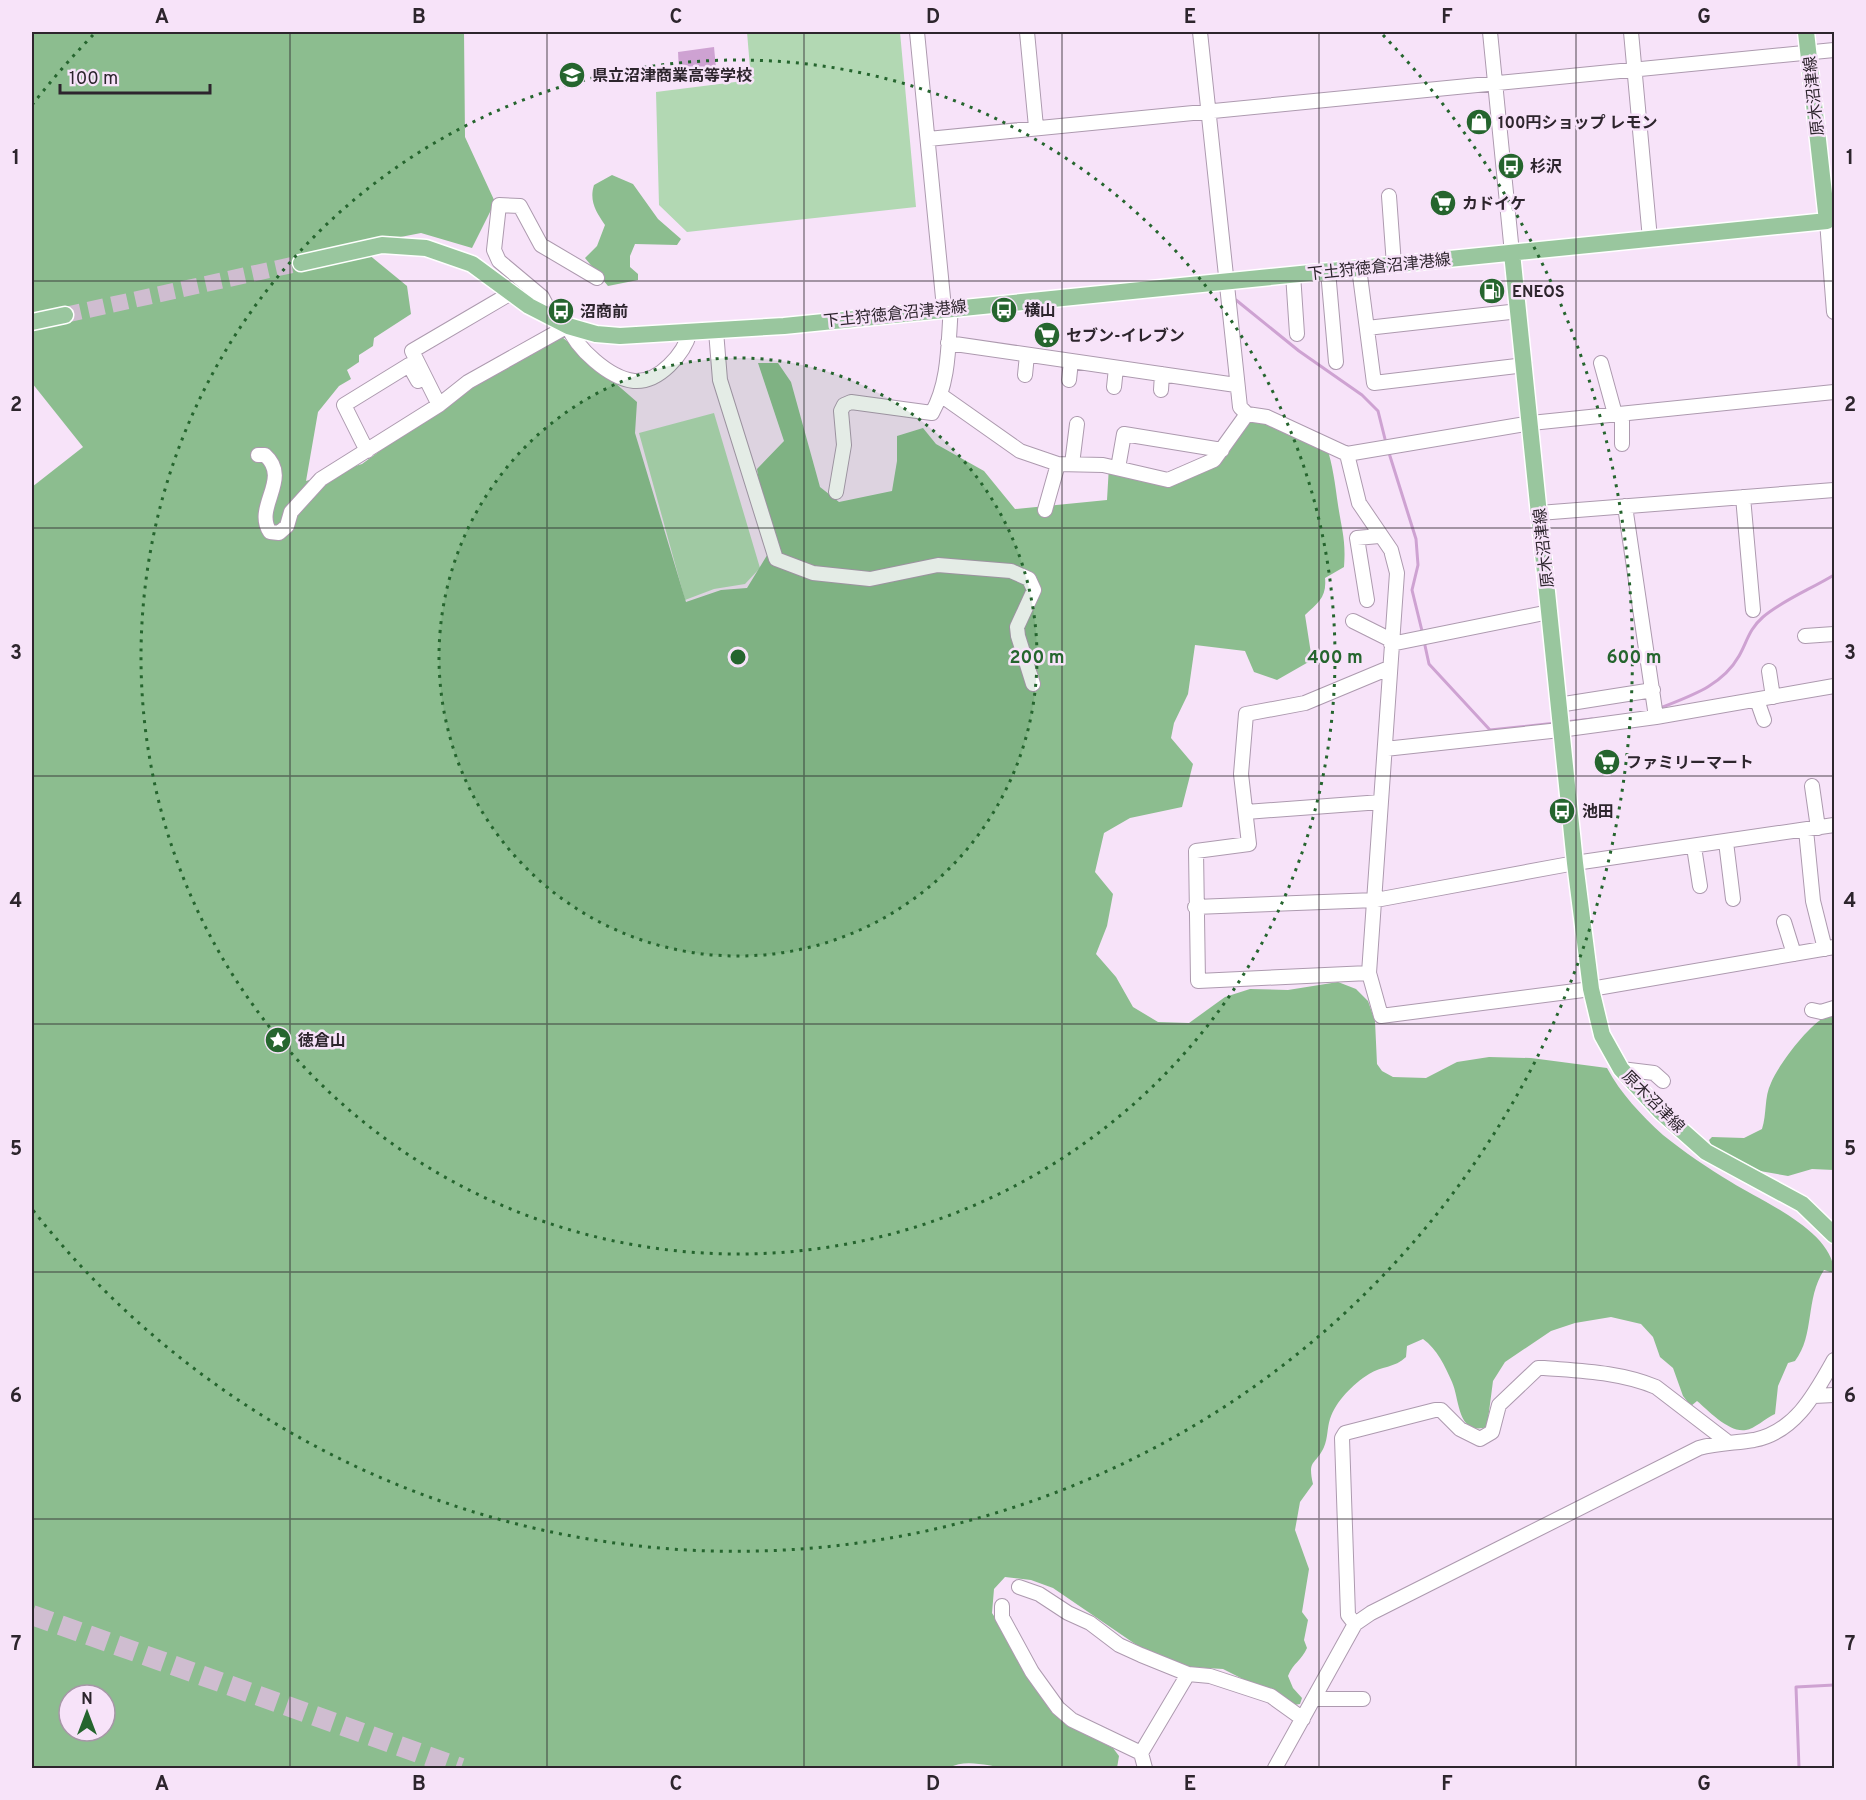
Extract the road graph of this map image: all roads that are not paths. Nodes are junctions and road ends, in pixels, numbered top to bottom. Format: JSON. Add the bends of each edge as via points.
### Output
{"nodes":[{"id":1,"x":917,"y":32,"type":"edge"},
{"id":2,"x":1027,"y":32,"type":"edge"},
{"id":3,"x":1200,"y":32,"type":"edge"},
{"id":4,"x":1490,"y":32,"type":"edge"},
{"id":5,"x":1631,"y":32,"type":"edge"},
{"id":6,"x":1806,"y":32,"type":"edge"},
{"id":7,"x":1834,"y":50,"type":"edge"},
{"id":8,"x":1808,"y":53,"type":"junction"},
{"id":9,"x":1634,"y":70,"type":"junction"},
{"id":10,"x":1496,"y":83,"type":"junction"},
{"id":11,"x":1209,"y":111,"type":"junction"},
{"id":12,"x":1036,"y":127,"type":"junction"},
{"id":13,"x":928,"y":139,"type":"junction"},
{"id":14,"x":1389,"y":196,"type":"dead end"},
{"id":15,"x":1831,"y":221,"type":"edge"},
{"id":16,"x":1650,"y":239,"type":"junction"},
{"id":17,"x":1512,"y":253,"type":"junction"},
{"id":18,"x":301,"y":263,"type":"tunnel mouth"},
{"id":19,"x":1394,"y":265,"type":"junction"},
{"id":20,"x":1359,"y":268,"type":"junction"},
{"id":21,"x":1328,"y":271,"type":"junction"},
{"id":22,"x":1293,"y":274,"type":"junction"},
{"id":23,"x":597,"y":279,"type":"dead end"},
{"id":24,"x":1226,"y":281,"type":"junction"},
{"id":25,"x":511,"y":293,"type":"junction"},
{"id":26,"x":947,"y":307,"type":"junction"},
{"id":27,"x":1834,"y":310,"type":"edge"},
{"id":28,"x":1519,"y":311,"type":"junction"},
{"id":29,"x":64,"y":315,"type":"tunnel mouth"},
{"id":30,"x":553,"y":318,"type":"junction"},
{"id":31,"x":32,"y":322,"type":"edge"},
{"id":32,"x":568,"y":326,"type":"junction"},
{"id":33,"x":1367,"y":328,"type":"junction"},
{"id":34,"x":716,"y":331,"type":"junction"},
{"id":35,"x":690,"y":332,"type":"junction"},
{"id":36,"x":1298,"y":334,"type":"dead end"},
{"id":37,"x":948,"y":344,"type":"junction"},
{"id":38,"x":1026,"y":355,"type":"junction"},
{"id":39,"x":1071,"y":361,"type":"junction"},
{"id":40,"x":1336,"y":363,"type":"dead end"},
{"id":41,"x":1601,"y":363,"type":"dead end"},
{"id":42,"x":1525,"y":365,"type":"junction"},
{"id":43,"x":1116,"y":368,"type":"junction"},
{"id":44,"x":1162,"y":374,"type":"junction"},
{"id":45,"x":1025,"y":375,"type":"dead end"},
{"id":46,"x":1069,"y":380,"type":"dead end"},
{"id":47,"x":1236,"y":385,"type":"junction"},
{"id":48,"x":1114,"y":387,"type":"dead end"},
{"id":49,"x":431,"y":389,"type":"junction"},
{"id":50,"x":1161,"y":390,"type":"dead end"},
{"id":51,"x":1834,"y":393,"type":"edge"},
{"id":52,"x":942,"y":396,"type":"junction"},
{"id":53,"x":439,"y":405,"type":"junction"},
{"id":54,"x":1247,"y":414,"type":"junction"},
{"id":55,"x":1619,"y":414,"type":"junction"},
{"id":56,"x":1531,"y":423,"type":"junction"},
{"id":57,"x":1077,"y":424,"type":"dead end"},
{"id":58,"x":1622,"y":444,"type":"dead end"},
{"id":59,"x":1222,"y":450,"type":"junction"},
{"id":60,"x":367,"y":451,"type":"junction"},
{"id":61,"x":1347,"y":454,"type":"junction"},
{"id":62,"x":258,"y":455,"type":"dead end"},
{"id":63,"x":1065,"y":464,"type":"junction"},
{"id":64,"x":1118,"y":468,"type":"junction"},
{"id":65,"x":1834,"y":490,"type":"edge"},
{"id":66,"x":836,"y":492,"type":"dead end"},
{"id":67,"x":1743,"y":497,"type":"junction"},
{"id":68,"x":1625,"y":506,"type":"junction"},
{"id":69,"x":1046,"y":510,"type":"dead end"},
{"id":70,"x":1539,"y":513,"type":"junction"},
{"id":71,"x":1379,"y":536,"type":"junction"},
{"id":72,"x":1367,"y":600,"type":"dead end"},
{"id":73,"x":1753,"y":610,"type":"dead end"},
{"id":74,"x":1549,"y":612,"type":"junction"},
{"id":75,"x":1353,"y":621,"type":"dead end"},
{"id":76,"x":1834,"y":634,"type":"edge"},
{"id":77,"x":1805,"y":636,"type":"dead end"},
{"id":78,"x":1391,"y":642,"type":"junction"},
{"id":79,"x":1389,"y":668,"type":"junction"},
{"id":80,"x":1768,"y":671,"type":"dead end"},
{"id":81,"x":1033,"y":684,"type":"dead end"},
{"id":82,"x":1834,"y":686,"type":"edge"},
{"id":83,"x":1653,"y":690,"type":"junction"},
{"id":84,"x":1773,"y":697,"type":"junction"},
{"id":85,"x":1757,"y":700,"type":"junction"},
{"id":86,"x":1655,"y":711,"type":"junction"},
{"id":87,"x":1559,"y":720,"type":"junction"},
{"id":88,"x":1764,"y":720,"type":"dead end"},
{"id":89,"x":1385,"y":748,"type":"junction"},
{"id":90,"x":1812,"y":786,"type":"dead end"},
{"id":91,"x":1381,"y":802,"type":"junction"},
{"id":92,"x":1246,"y":812,"type":"junction"},
{"id":93,"x":1834,"y":826,"type":"edge"},
{"id":94,"x":1812,"y":829,"type":"junction"},
{"id":95,"x":1726,"y":843,"type":"junction"},
{"id":96,"x":1694,"y":848,"type":"junction"},
{"id":97,"x":1575,"y":863,"type":"junction"},
{"id":98,"x":1700,"y":886,"type":"dead end"},
{"id":99,"x":1733,"y":899,"type":"dead end"},
{"id":100,"x":1376,"y":900,"type":"junction"},
{"id":101,"x":1195,"y":907,"type":"junction"},
{"id":102,"x":1784,"y":921,"type":"dead end"},
{"id":103,"x":1830,"y":948,"type":"edge"},
{"id":104,"x":1794,"y":954,"type":"junction"},
{"id":105,"x":1369,"y":973,"type":"junction"},
{"id":106,"x":1591,"y":989,"type":"junction"},
{"id":107,"x":1834,"y":1008,"type":"edge"},
{"id":108,"x":1812,"y":1010,"type":"dead end"},
{"id":109,"x":1621,"y":1069,"type":"junction"},
{"id":110,"x":1663,"y":1081,"type":"dead end"},
{"id":111,"x":1834,"y":1235,"type":"edge"},
{"id":112,"x":1834,"y":1360,"type":"edge"},
{"id":113,"x":1834,"y":1395,"type":"edge"},
{"id":114,"x":1438,"y":1396,"type":"dead end"},
{"id":115,"x":1814,"y":1396,"type":"junction"},
{"id":116,"x":1441,"y":1410,"type":"junction"},
{"id":117,"x":1729,"y":1443,"type":"junction"},
{"id":118,"x":1019,"y":1587,"type":"dead end"},
{"id":119,"x":1002,"y":1606,"type":"dead end"},
{"id":120,"x":1355,"y":1624,"type":"junction"},
{"id":121,"x":1188,"y":1674,"type":"junction"},
{"id":122,"x":1314,"y":1699,"type":"junction"},
{"id":123,"x":1363,"y":1699,"type":"dead end"},
{"id":124,"x":1303,"y":1719,"type":"junction"},
{"id":125,"x":1141,"y":1753,"type":"junction"},
{"id":126,"x":1145,"y":1768,"type":"edge"},
{"id":127,"x":1275,"y":1768,"type":"edge"}],
"edges":[{"from":1,"to":13,"type":"street"},
{"from":2,"to":12,"type":"street"},
{"from":3,"to":11,"type":"street"},
{"from":4,"to":10,"type":"street"},
{"from":5,"to":9,"type":"street"},
{"from":6,"to":8,"type":"main road","name":"原木沼津線"},
{"from":7,"to":8,"type":"street"},
{"from":8,"to":9,"type":"street"},
{"from":8,"to":15,"type":"main road","name":"原木沼津線"},
{"from":9,"to":10,"type":"street"},
{"from":9,"to":16,"type":"street"},
{"from":10,"to":11,"type":"street"},
{"from":10,"to":17,"type":"street"},
{"from":11,"to":12,"type":"street"},
{"from":11,"to":24,"type":"street"},
{"from":12,"to":13,"type":"street"},
{"from":13,"to":26,"type":"street"},
{"from":14,"to":19,"type":"street"},
{"from":15,"to":16,"type":"main road"},
{"from":15,"to":27,"type":"street"},
{"from":16,"to":17,"type":"main road"},
{"from":17,"to":19,"type":"main road","name":"下土狩徳倉沼津港線"},
{"from":17,"to":28,"type":"main road","name":"原木沼津線"},
{"from":18,"to":25,"type":"main road","name":"下土狩徳倉沼津港線","via":[[382,245],[426,248],[472,264]]},
{"from":19,"to":20,"type":"main road","name":"下土狩徳倉沼津港線"},
{"from":20,"to":21,"type":"main road","name":"下土狩徳倉沼津港線"},
{"from":20,"to":33,"type":"street"},
{"from":21,"to":22,"type":"main road","name":"下土狩徳倉沼津港線"},
{"from":21,"to":40,"type":"street"},
{"from":22,"to":24,"type":"main road","name":"下土狩徳倉沼津港線"},
{"from":22,"to":36,"type":"street"},
{"from":23,"to":30,"type":"street","via":[[541,245],[520,206],[499,205],[494,250],[499,261],[542,297]]},
{"from":24,"to":26,"type":"main road","name":"下土狩徳倉沼津港線"},
{"from":24,"to":47,"type":"street"},
{"from":25,"to":30,"type":"main road","name":"下土狩徳倉沼津港線"},
{"from":25,"to":49,"type":"street","via":[[412,351]]},
{"from":26,"to":34,"type":"main road","name":"下土狩徳倉沼津港線"},
{"from":26,"to":37,"type":"street"},
{"from":28,"to":33,"type":"street"},
{"from":28,"to":42,"type":"main road","name":"原木沼津線"},
{"from":29,"to":31,"type":"main road"},
{"from":30,"to":32,"type":"main road","name":"下土狩徳倉沼津港線"},
{"from":32,"to":35,"type":"main road","name":"下土狩徳倉沼津港線","via":[[620,336]]},
{"from":32,"to":35,"type":"street","via":[[573,340],[602,368],[633,381],[648,379],[675,362]]},
{"from":32,"to":53,"type":"street","via":[[468,382]]},
{"from":33,"to":42,"type":"street","via":[[1374,383]]},
{"from":34,"to":35,"type":"main road","name":"下土狩徳倉沼津港線"},
{"from":34,"to":81,"type":"street","via":[[720,380],[776,560],[813,573],[870,579],[938,565],[1011,571],[1029,579],[1034,590],[1017,627]]},
{"from":37,"to":38,"type":"street"},
{"from":37,"to":52,"type":"street"},
{"from":38,"to":39,"type":"street"},
{"from":38,"to":45,"type":"street"},
{"from":39,"to":43,"type":"street"},
{"from":39,"to":46,"type":"street"},
{"from":41,"to":55,"type":"street"},
{"from":42,"to":56,"type":"main road","name":"原木沼津線"},
{"from":43,"to":44,"type":"street"},
{"from":43,"to":48,"type":"street"},
{"from":44,"to":47,"type":"street"},
{"from":44,"to":50,"type":"street"},
{"from":47,"to":54,"type":"street","via":[[1240,407]]},
{"from":49,"to":53,"type":"street"},
{"from":49,"to":60,"type":"street","via":[[422,388],[409,365],[344,405]]},
{"from":51,"to":55,"type":"street"},
{"from":52,"to":63,"type":"street","via":[[1020,451]]},
{"from":52,"to":66,"type":"street","via":[[932,413],[851,402],[844,405],[844,444]]},
{"from":53,"to":60,"type":"street"},
{"from":54,"to":59,"type":"street"},
{"from":54,"to":61,"type":"street","via":[[1267,417]]},
{"from":55,"to":56,"type":"street"},
{"from":55,"to":58,"type":"street"},
{"from":56,"to":61,"type":"street"},
{"from":56,"to":70,"type":"main road","name":"原木沼津線"},
{"from":57,"to":63,"type":"street"},
{"from":59,"to":64,"type":"street","via":[[1214,460],[1168,480]]},
{"from":59,"to":64,"type":"street","via":[[1124,434]]},
{"from":60,"to":62,"type":"street","via":[[321,479],[291,512],[279,533],[270,532],[264,514],[275,485],[275,469],[265,455]]},
{"from":61,"to":71,"type":"street","via":[[1359,504]]},
{"from":63,"to":64,"type":"street"},
{"from":63,"to":69,"type":"street"},
{"from":65,"to":67,"type":"street"},
{"from":67,"to":68,"type":"street"},
{"from":67,"to":73,"type":"street"},
{"from":68,"to":70,"type":"street"},
{"from":68,"to":83,"type":"street"},
{"from":70,"to":74,"type":"main road","name":"原木沼津線"},
{"from":71,"to":72,"type":"street","via":[[1357,538]]},
{"from":71,"to":78,"type":"street","via":[[1391,550],[1397,573]]},
{"from":74,"to":78,"type":"street"},
{"from":74,"to":87,"type":"main road","name":"原木沼津線"},
{"from":75,"to":78,"type":"street"},
{"from":76,"to":77,"type":"street"},
{"from":78,"to":79,"type":"street"},
{"from":79,"to":89,"type":"street"},
{"from":79,"to":92,"type":"street","via":[[1305,703],[1246,714],[1241,774]]},
{"from":80,"to":84,"type":"street"},
{"from":82,"to":84,"type":"street"},
{"from":83,"to":86,"type":"street"},
{"from":83,"to":87,"type":"street"},
{"from":84,"to":85,"type":"street"},
{"from":85,"to":86,"type":"street"},
{"from":85,"to":88,"type":"street"},
{"from":86,"to":87,"type":"street"},
{"from":87,"to":89,"type":"street"},
{"from":87,"to":97,"type":"main road","name":"原木沼津線"},
{"from":89,"to":91,"type":"street"},
{"from":90,"to":94,"type":"street"},
{"from":91,"to":92,"type":"street"},
{"from":91,"to":100,"type":"street"},
{"from":92,"to":101,"type":"street","via":[[1249,844],[1196,851]]},
{"from":93,"to":94,"type":"street"},
{"from":94,"to":95,"type":"street"},
{"from":94,"to":103,"type":"street","via":[[1813,901]]},
{"from":95,"to":96,"type":"street"},
{"from":95,"to":99,"type":"street"},
{"from":96,"to":97,"type":"street"},
{"from":96,"to":98,"type":"street"},
{"from":97,"to":100,"type":"street"},
{"from":97,"to":106,"type":"main road","name":"原木沼津線"},
{"from":100,"to":101,"type":"street"},
{"from":100,"to":105,"type":"street"},
{"from":101,"to":105,"type":"street","via":[[1198,981]]},
{"from":102,"to":104,"type":"street"},
{"from":103,"to":104,"type":"street"},
{"from":104,"to":106,"type":"street"},
{"from":105,"to":106,"type":"street","via":[[1381,1016]]},
{"from":106,"to":109,"type":"main road","name":"原木沼津線","via":[[1602,1035]]},
{"from":107,"to":108,"type":"street"},
{"from":109,"to":110,"type":"street","via":[[1654,1073]]},
{"from":109,"to":111,"type":"main road","name":"原木沼津線","via":[[1660,1112],[1706,1152],[1802,1204]]},
{"from":112,"to":115,"type":"street"},
{"from":113,"to":115,"type":"street"},
{"from":114,"to":116,"type":"street"},
{"from":115,"to":117,"type":"street","via":[[1779,1430],[1763,1438]]},
{"from":116,"to":117,"type":"street","via":[[1460,1428],[1480,1439],[1492,1432],[1499,1406],[1538,1368],[1608,1374],[1656,1387]]},
{"from":116,"to":120,"type":"street","via":[[1408,1410],[1373,1419],[1342,1438],[1348,1615]]},
{"from":117,"to":120,"type":"street","via":[[1699,1448]]},
{"from":118,"to":121,"type":"street","via":[[1090,1623],[1119,1645]]},
{"from":119,"to":125,"type":"street","via":[[1002,1617],[1027,1663],[1058,1708],[1072,1720]]},
{"from":120,"to":122,"type":"street"},
{"from":121,"to":124,"type":"street","via":[[1210,1676],[1271,1696]]},
{"from":121,"to":125,"type":"street"},
{"from":122,"to":123,"type":"street"},
{"from":122,"to":124,"type":"street"},
{"from":124,"to":127,"type":"street"},
{"from":125,"to":126,"type":"street"}]}
